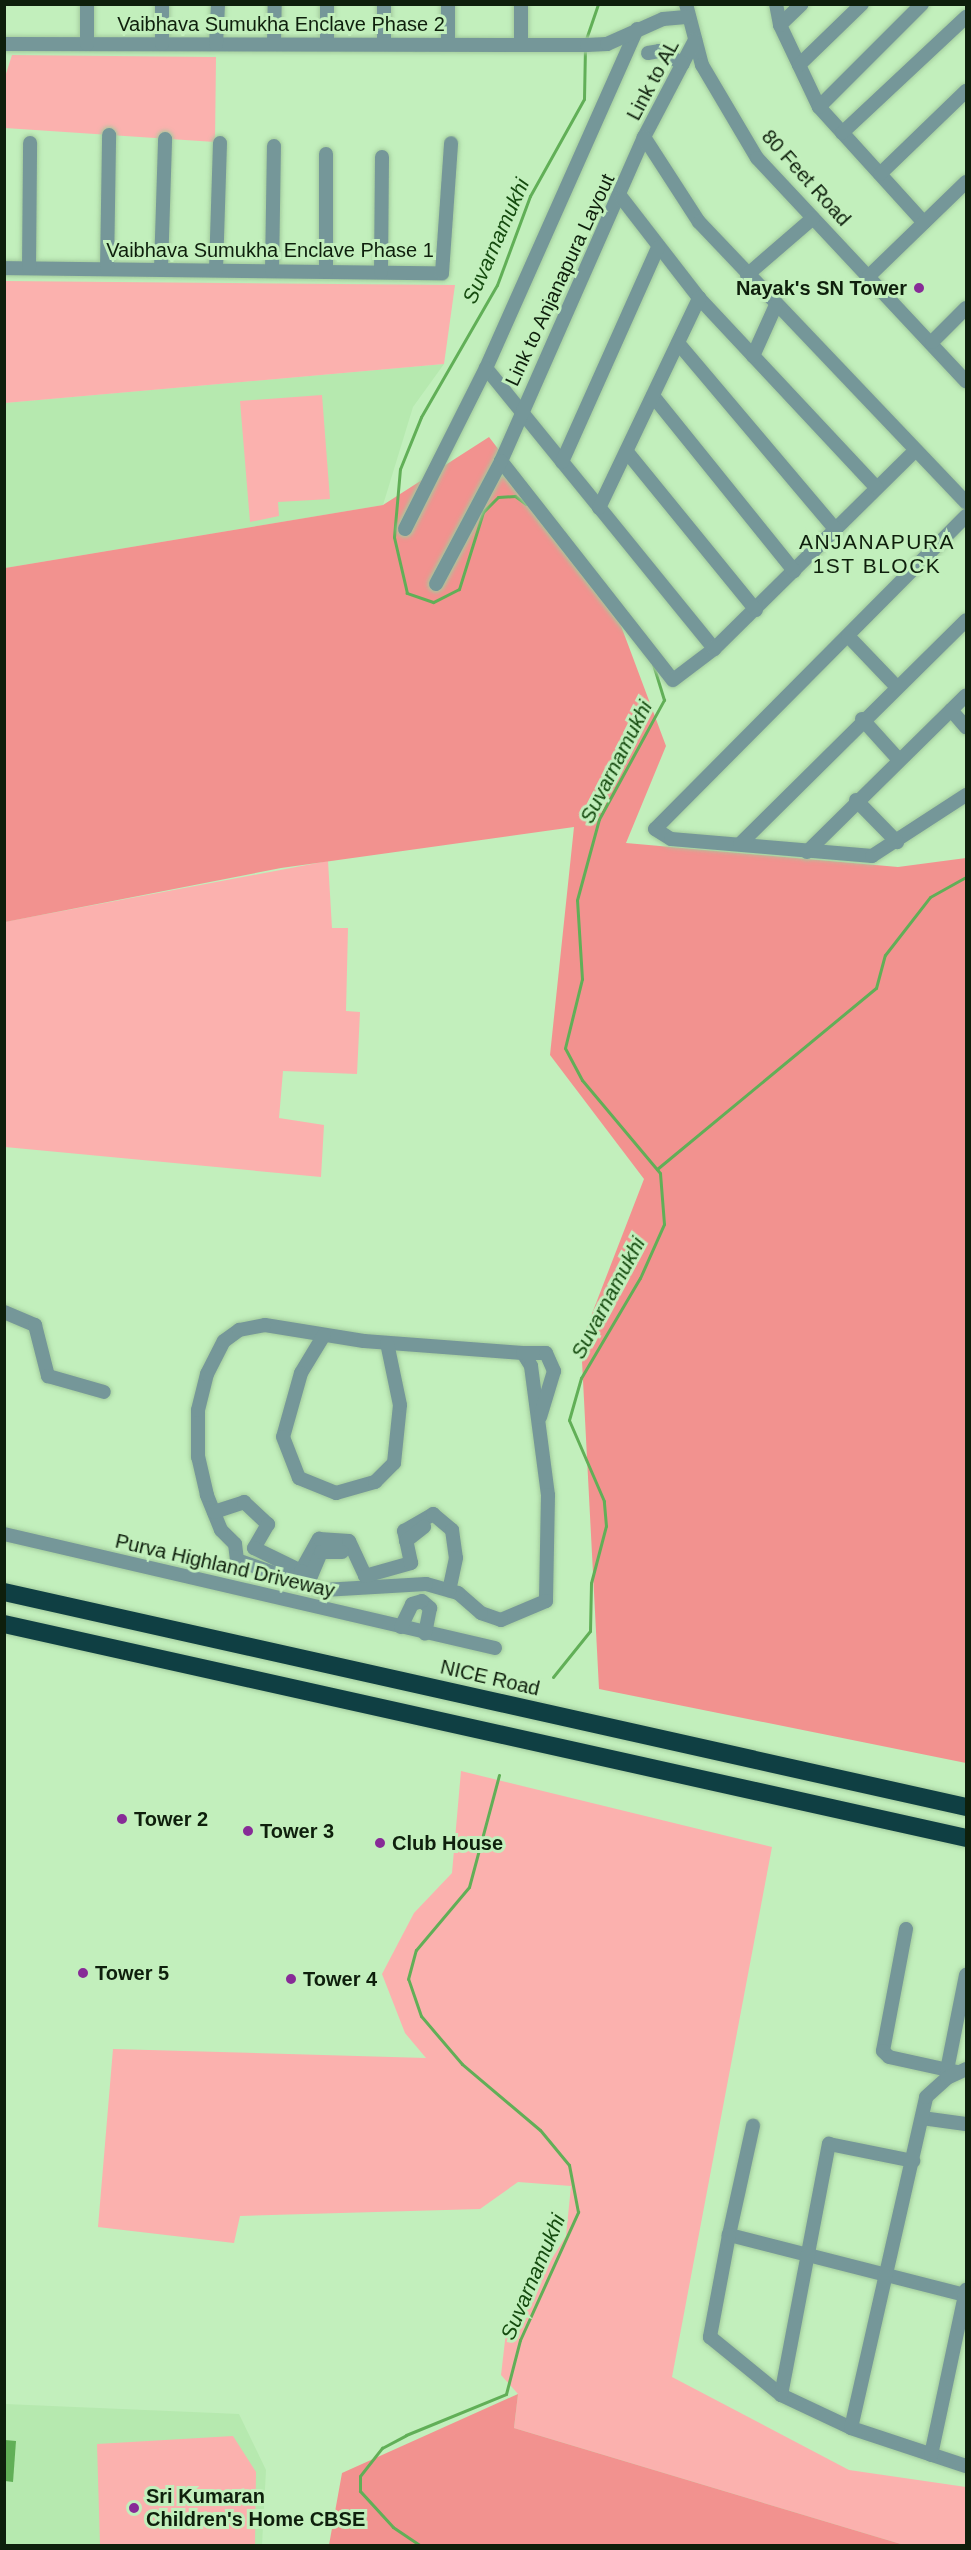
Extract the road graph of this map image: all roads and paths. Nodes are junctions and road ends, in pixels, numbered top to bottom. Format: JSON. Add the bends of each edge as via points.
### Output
{"nodes":[{"id":1,"x":87,"y":4,"type":"edge"},
{"id":2,"x":162,"y":4,"type":"edge"},
{"id":3,"x":218,"y":4,"type":"edge"},
{"id":4,"x":275,"y":4,"type":"edge"},
{"id":5,"x":327,"y":4,"type":"edge"},
{"id":6,"x":384,"y":4,"type":"edge"},
{"id":7,"x":448,"y":4,"type":"edge"},
{"id":8,"x":521,"y":4,"type":"edge"},
{"id":9,"x":777,"y":4,"type":"edge"},
{"id":10,"x":802,"y":4,"type":"edge"},
{"id":11,"x":862,"y":4,"type":"edge"},
{"id":12,"x":922,"y":4,"type":"edge"},
{"id":13,"x":686,"y":11,"type":"edge"},
{"id":14,"x":966,"y":16,"type":"edge"},
{"id":15,"x":780,"y":25,"type":"junction"},
{"id":16,"x":637,"y":29,"type":"junction"},
{"id":17,"x":695,"y":40,"type":"junction"},
{"id":18,"x":274,"y":43,"type":"junction"},
{"id":19,"x":327,"y":43,"type":"junction"},
{"id":20,"x":384,"y":43,"type":"junction"},
{"id":21,"x":448,"y":43,"type":"junction"},
{"id":22,"x":521,"y":43,"type":"junction"},
{"id":23,"x":4,"y":44,"type":"edge"},
{"id":24,"x":87,"y":44,"type":"junction"},
{"id":25,"x":162,"y":44,"type":"junction"},
{"id":26,"x":216,"y":44,"type":"junction"},
{"id":27,"x":648,"y":53,"type":"dead end"},
{"id":28,"x":683,"y":63,"type":"junction"},
{"id":29,"x":799,"y":65,"type":"junction"},
{"id":30,"x":966,"y":91,"type":"edge"},
{"id":31,"x":819,"y":107,"type":"junction"},
{"id":32,"x":842,"y":133,"type":"junction"},
{"id":33,"x":109,"y":135,"type":"dead end"},
{"id":34,"x":644,"y":137,"type":"junction"},
{"id":35,"x":165,"y":139,"type":"dead end"},
{"id":36,"x":30,"y":143,"type":"dead end"},
{"id":37,"x":220,"y":143,"type":"dead end"},
{"id":38,"x":451,"y":143,"type":"dead end"},
{"id":39,"x":274,"y":146,"type":"dead end"},
{"id":40,"x":326,"y":154,"type":"dead end"},
{"id":41,"x":382,"y":157,"type":"dead end"},
{"id":42,"x":880,"y":174,"type":"junction"},
{"id":43,"x":966,"y":182,"type":"edge"},
{"id":44,"x":621,"y":197,"type":"junction"},
{"id":45,"x":813,"y":218,"type":"junction"},
{"id":46,"x":924,"y":223,"type":"junction"},
{"id":47,"x":658,"y":247,"type":"junction"},
{"id":48,"x":4,"y":268,"type":"edge"},
{"id":49,"x":29,"y":268,"type":"junction"},
{"id":50,"x":107,"y":269,"type":"junction"},
{"id":51,"x":161,"y":270,"type":"junction"},
{"id":52,"x":216,"y":270,"type":"junction"},
{"id":53,"x":272,"y":271,"type":"junction"},
{"id":54,"x":326,"y":271,"type":"junction"},
{"id":55,"x":381,"y":272,"type":"junction"},
{"id":56,"x":747,"y":275,"type":"junction"},
{"id":57,"x":868,"y":276,"type":"junction"},
{"id":58,"x":699,"y":298,"type":"junction"},
{"id":59,"x":776,"y":305,"type":"junction"},
{"id":60,"x":966,"y":308,"type":"edge"},
{"id":61,"x":932,"y":342,"type":"junction"},
{"id":62,"x":678,"y":343,"type":"junction"},
{"id":63,"x":753,"y":356,"type":"junction"},
{"id":64,"x":486,"y":368,"type":"junction"},
{"id":65,"x":966,"y":381,"type":"edge"},
{"id":66,"x":653,"y":396,"type":"junction"},
{"id":67,"x":522,"y":411,"type":"junction"},
{"id":68,"x":915,"y":451,"type":"junction"},
{"id":69,"x":627,"y":452,"type":"junction"},
{"id":70,"x":501,"y":461,"type":"junction"},
{"id":71,"x":562,"y":462,"type":"junction"},
{"id":72,"x":877,"y":488,"type":"junction"},
{"id":73,"x":966,"y":502,"type":"edge"},
{"id":74,"x":599,"y":508,"type":"junction"},
{"id":75,"x":966,"y":516,"type":"edge"},
{"id":76,"x":405,"y":529,"type":"dead end"},
{"id":77,"x":836,"y":530,"type":"junction"},
{"id":78,"x":794,"y":571,"type":"junction"},
{"id":79,"x":436,"y":584,"type":"dead end"},
{"id":80,"x":756,"y":610,"type":"junction"},
{"id":81,"x":966,"y":620,"type":"edge"},
{"id":82,"x":848,"y":636,"type":"junction"},
{"id":83,"x":714,"y":649,"type":"junction"},
{"id":84,"x":896,"y":686,"type":"junction"},
{"id":85,"x":966,"y":695,"type":"edge"},
{"id":86,"x":951,"y":710,"type":"junction"},
{"id":87,"x":862,"y":719,"type":"junction"},
{"id":88,"x":966,"y":727,"type":"edge"},
{"id":89,"x":898,"y":760,"type":"junction"},
{"id":90,"x":966,"y":795,"type":"edge"},
{"id":91,"x":856,"y":800,"type":"junction"},
{"id":92,"x":897,"y":842,"type":"junction"},
{"id":93,"x":740,"y":844,"type":"junction"},
{"id":94,"x":807,"y":852,"type":"junction"},
{"id":95,"x":4,"y":1312,"type":"edge"},
{"id":96,"x":324,"y":1335,"type":"junction"},
{"id":97,"x":387,"y":1343,"type":"junction"},
{"id":98,"x":523,"y":1353,"type":"junction"},
{"id":99,"x":104,"y":1392,"type":"dead end"},
{"id":100,"x":538,"y":1423,"type":"junction"},
{"id":101,"x":214,"y":1512,"type":"junction"},
{"id":102,"x":424,"y":1527,"type":"dead end"},
{"id":103,"x":4,"y":1534,"type":"edge"},
{"id":104,"x":406,"y":1541,"type":"junction"},
{"id":105,"x":342,"y":1552,"type":"dead end"},
{"id":106,"x":301,"y":1571,"type":"junction"},
{"id":107,"x":426,"y":1584,"type":"junction"},
{"id":108,"x":448,"y":1590,"type":"junction"},
{"id":109,"x":4,"y":1592,"type":"edge"},
{"id":110,"x":422,"y":1601,"type":"junction"},
{"id":111,"x":4,"y":1624,"type":"edge"},
{"id":112,"x":401,"y":1627,"type":"junction"},
{"id":113,"x":425,"y":1634,"type":"junction"},
{"id":114,"x":495,"y":1648,"type":"dead end"},
{"id":115,"x":966,"y":1807,"type":"edge"},
{"id":116,"x":966,"y":1838,"type":"edge"},
{"id":117,"x":906,"y":1929,"type":"dead end"},
{"id":118,"x":966,"y":1975,"type":"edge"},
{"id":119,"x":957,"y":2071,"type":"edge"},
{"id":120,"x":922,"y":2118,"type":"junction"},
{"id":121,"x":966,"y":2124,"type":"edge"},
{"id":122,"x":753,"y":2126,"type":"dead end"},
{"id":123,"x":913,"y":2161,"type":"junction"},
{"id":124,"x":729,"y":2235,"type":"junction"},
{"id":125,"x":808,"y":2255,"type":"junction"},
{"id":126,"x":888,"y":2276,"type":"junction"},
{"id":127,"x":966,"y":2293,"type":"edge"},
{"id":128,"x":963,"y":2325,"type":"edge"},
{"id":129,"x":781,"y":2396,"type":"junction"},
{"id":130,"x":851,"y":2428,"type":"junction"},
{"id":131,"x":931,"y":2455,"type":"junction"},
{"id":132,"x":966,"y":2466,"type":"edge"}],
"edges":[{"from":1,"to":24,"type":"street"},
{"from":2,"to":25,"type":"street"},
{"from":3,"to":26,"type":"street"},
{"from":4,"to":18,"type":"street"},
{"from":5,"to":19,"type":"street"},
{"from":6,"to":20,"type":"street"},
{"from":7,"to":21,"type":"street"},
{"from":8,"to":22,"type":"street"},
{"from":9,"to":15,"type":"street"},
{"from":10,"to":15,"type":"street"},
{"from":11,"to":29,"type":"street"},
{"from":12,"to":31,"type":"street"},
{"from":13,"to":16,"type":"street","name":"Vaibhava Sumukha Enclave Phase 2"},
{"from":13,"to":17,"type":"street","name":"80 Feet Road"},
{"from":14,"to":32,"type":"street"},
{"from":15,"to":29,"type":"street"},
{"from":16,"to":22,"type":"street","name":"Vaibhava Sumukha Enclave Phase 2","via":[[607,44]]},
{"from":16,"to":64,"type":"street","name":"Link to Anjanapura Layout"},
{"from":17,"to":28,"type":"street","name":"Link to AL"},
{"from":17,"to":45,"type":"street","name":"80 Feet Road","via":[[711,85],[757,158]]},
{"from":18,"to":19,"type":"street","name":"Vaibhava Sumukha Enclave Phase 2"},
{"from":18,"to":26,"type":"street","name":"Vaibhava Sumukha Enclave Phase 2"},
{"from":19,"to":20,"type":"street","name":"Vaibhava Sumukha Enclave Phase 2"},
{"from":20,"to":21,"type":"street","name":"Vaibhava Sumukha Enclave Phase 2"},
{"from":21,"to":22,"type":"street","name":"Vaibhava Sumukha Enclave Phase 2"},
{"from":23,"to":24,"type":"street","name":"Vaibhava Sumukha Enclave Phase 2"},
{"from":24,"to":25,"type":"street","name":"Vaibhava Sumukha Enclave Phase 2"},
{"from":25,"to":26,"type":"street","name":"Vaibhava Sumukha Enclave Phase 2"},
{"from":27,"to":28,"type":"street","via":[[659,51]]},
{"from":28,"to":34,"type":"street","name":"Link to AL"},
{"from":29,"to":31,"type":"street"},
{"from":30,"to":42,"type":"street"},
{"from":31,"to":32,"type":"street"},
{"from":32,"to":42,"type":"street"},
{"from":33,"to":50,"type":"street"},
{"from":34,"to":44,"type":"street","name":"Link to Anjanapura Layout"},
{"from":34,"to":56,"type":"street","via":[[699,222]]},
{"from":35,"to":51,"type":"street"},
{"from":36,"to":49,"type":"street"},
{"from":37,"to":52,"type":"street"},
{"from":38,"to":55,"type":"street","name":"Vaibhava Sumukha Enclave Phase 1","via":[[442,273]]},
{"from":39,"to":53,"type":"street"},
{"from":40,"to":54,"type":"street"},
{"from":41,"to":55,"type":"street"},
{"from":42,"to":46,"type":"street"},
{"from":43,"to":46,"type":"street"},
{"from":44,"to":47,"type":"street"},
{"from":44,"to":67,"type":"street","name":"Link to Anjanapura Layout"},
{"from":45,"to":56,"type":"street"},
{"from":45,"to":57,"type":"street","name":"80 Feet Road"},
{"from":46,"to":57,"type":"street"},
{"from":47,"to":58,"type":"street"},
{"from":47,"to":71,"type":"street"},
{"from":48,"to":49,"type":"street","name":"Vaibhava Sumukha Enclave Phase 1"},
{"from":49,"to":50,"type":"street","name":"Vaibhava Sumukha Enclave Phase 1"},
{"from":50,"to":51,"type":"street","name":"Vaibhava Sumukha Enclave Phase 1"},
{"from":51,"to":52,"type":"street","name":"Vaibhava Sumukha Enclave Phase 1"},
{"from":52,"to":53,"type":"street","name":"Vaibhava Sumukha Enclave Phase 1"},
{"from":53,"to":54,"type":"street","name":"Vaibhava Sumukha Enclave Phase 1"},
{"from":54,"to":55,"type":"street","name":"Vaibhava Sumukha Enclave Phase 1"},
{"from":56,"to":59,"type":"street"},
{"from":57,"to":61,"type":"street","name":"80 Feet Road"},
{"from":58,"to":62,"type":"street"},
{"from":58,"to":63,"type":"street"},
{"from":59,"to":63,"type":"street"},
{"from":59,"to":68,"type":"street"},
{"from":60,"to":61,"type":"street"},
{"from":61,"to":65,"type":"street","name":"80 Feet Road"},
{"from":62,"to":66,"type":"street"},
{"from":62,"to":77,"type":"street"},
{"from":63,"to":72,"type":"street"},
{"from":64,"to":67,"type":"street","name":"Link to Anjanapura Layout"},
{"from":64,"to":76,"type":"street"},
{"from":66,"to":69,"type":"street"},
{"from":66,"to":78,"type":"street"},
{"from":67,"to":70,"type":"street"},
{"from":67,"to":71,"type":"street"},
{"from":68,"to":72,"type":"street"},
{"from":68,"to":73,"type":"street"},
{"from":69,"to":74,"type":"street"},
{"from":69,"to":80,"type":"street"},
{"from":70,"to":79,"type":"street"},
{"from":70,"to":83,"type":"street","via":[[673,681]]},
{"from":71,"to":74,"type":"street"},
{"from":72,"to":77,"type":"street"},
{"from":74,"to":83,"type":"street"},
{"from":75,"to":82,"type":"street"},
{"from":77,"to":78,"type":"street"},
{"from":78,"to":80,"type":"street"},
{"from":80,"to":83,"type":"street"},
{"from":81,"to":84,"type":"street"},
{"from":82,"to":84,"type":"street"},
{"from":82,"to":93,"type":"street","via":[[655,829],[671,839]]},
{"from":84,"to":87,"type":"street"},
{"from":85,"to":86,"type":"street"},
{"from":86,"to":88,"type":"street"},
{"from":86,"to":89,"type":"street"},
{"from":87,"to":89,"type":"street"},
{"from":87,"to":93,"type":"street"},
{"from":89,"to":91,"type":"street"},
{"from":90,"to":92,"type":"street"},
{"from":91,"to":92,"type":"street"},
{"from":91,"to":94,"type":"street"},
{"from":92,"to":94,"type":"street","via":[[872,856]]},
{"from":93,"to":94,"type":"street"},
{"from":95,"to":99,"type":"street","via":[[35,1324],[48,1376]]},
{"from":96,"to":97,"type":"street","name":"Purva Highland Driveway"},
{"from":96,"to":97,"type":"street","via":[[301,1373],[283,1437],[299,1478],[336,1493],[375,1482],[394,1463],[400,1405]]},
{"from":96,"to":101,"type":"street","name":"Purva Highland Driveway","via":[[265,1325],[239,1330],[224,1341],[207,1374],[198,1410],[198,1456]]},
{"from":97,"to":98,"type":"street","name":"Purva Highland Driveway"},
{"from":98,"to":100,"type":"street","name":"Purva Highland Driveway","via":[[531,1366]]},
{"from":98,"to":100,"type":"street","via":[[546,1353],[554,1371]]},
{"from":100,"to":108,"type":"street","name":"Purva Highland Driveway","via":[[548,1495],[546,1601],[501,1620]]},
{"from":101,"to":106,"type":"street","via":[[244,1502],[268,1524],[254,1548]]},
{"from":101,"to":107,"type":"street","name":"Purva Highland Driveway","via":[[235,1544],[237,1560],[256,1569],[345,1592]]},
{"from":102,"to":104,"type":"street"},
{"from":103,"to":112,"type":"street","name":"Purva Highland Driveway"},
{"from":104,"to":106,"type":"street","via":[[411,1563],[365,1576],[349,1541],[318,1539]]},
{"from":104,"to":108,"type":"street","via":[[406,1526],[428,1512],[452,1530],[456,1558]]},
{"from":105,"to":106,"type":"street","via":[[321,1551],[311,1576]]},
{"from":107,"to":108,"type":"street","name":"Purva Highland Driveway"},
{"from":107,"to":110,"type":"street"},
{"from":109,"to":115,"type":"highway","name":"NICE Road"},
{"from":110,"to":112,"type":"street","via":[[411,1604]]},
{"from":110,"to":113,"type":"street","via":[[430,1608]]},
{"from":111,"to":116,"type":"highway"},
{"from":112,"to":113,"type":"street","name":"Purva Highland Driveway"},
{"from":113,"to":114,"type":"street","name":"Purva Highland Driveway"},
{"from":117,"to":119,"type":"street","via":[[883,2051]]},
{"from":118,"to":119,"type":"street"},
{"from":119,"to":120,"type":"street","via":[[926,2097]]},
{"from":120,"to":121,"type":"street"},
{"from":120,"to":123,"type":"street"},
{"from":122,"to":124,"type":"street"},
{"from":123,"to":125,"type":"street","via":[[829,2144]]},
{"from":123,"to":126,"type":"street"},
{"from":124,"to":125,"type":"street"},
{"from":124,"to":129,"type":"street","via":[[710,2337]]},
{"from":125,"to":126,"type":"street"},
{"from":125,"to":129,"type":"street"},
{"from":126,"to":127,"type":"street"},
{"from":126,"to":130,"type":"street"},
{"from":127,"to":128,"type":"street"},
{"from":128,"to":131,"type":"street"},
{"from":129,"to":130,"type":"street"},
{"from":130,"to":131,"type":"street"},
{"from":131,"to":132,"type":"street"}]}
